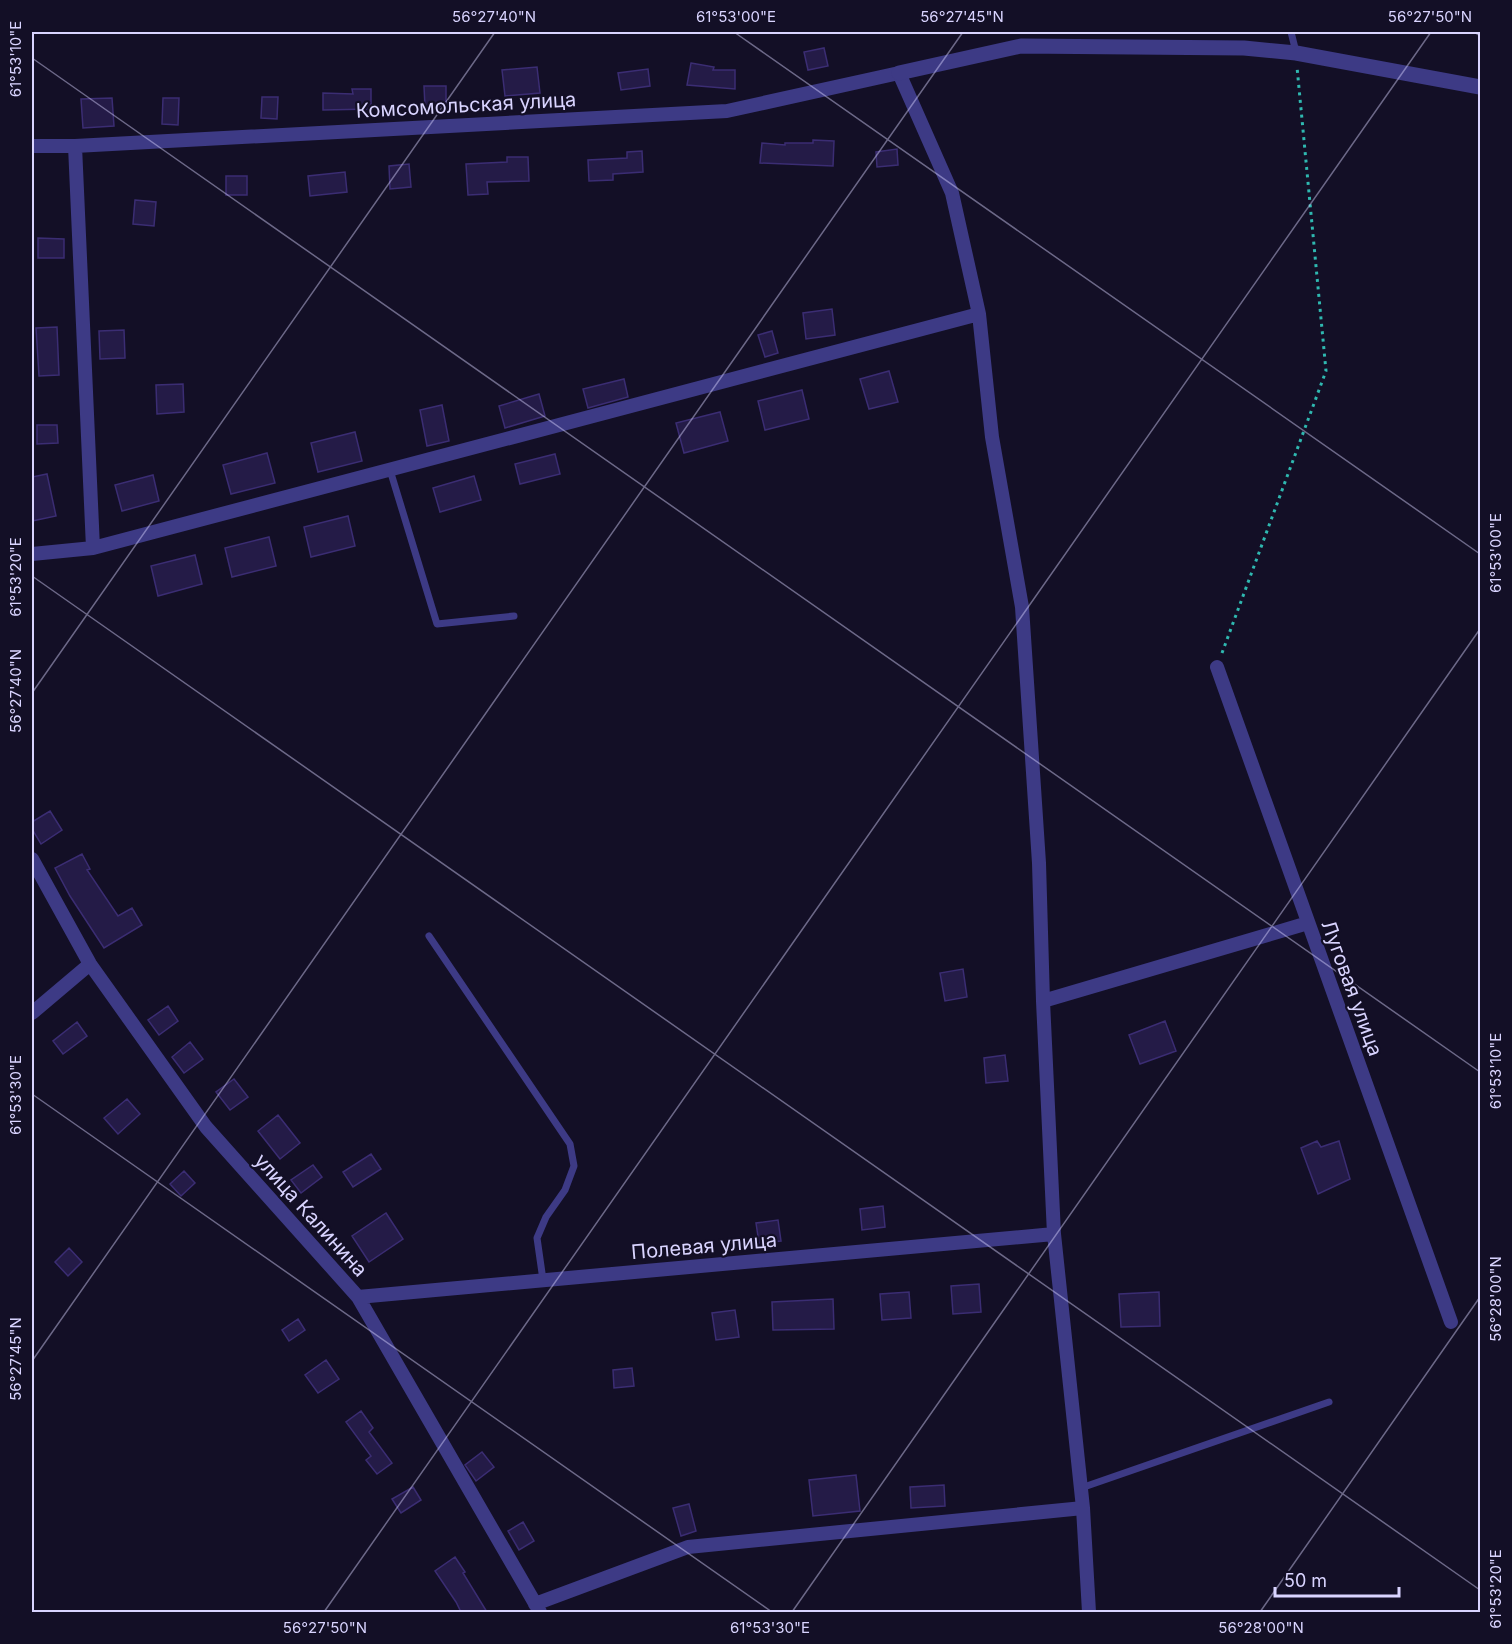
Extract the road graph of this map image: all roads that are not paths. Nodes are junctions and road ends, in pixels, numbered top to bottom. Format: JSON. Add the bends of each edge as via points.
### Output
{"nodes":[{"id":1,"x":1291,"y":32,"type":"edge"},
{"id":2,"x":1296,"y":53,"type":"junction"},
{"id":3,"x":899,"y":74,"type":"junction"},
{"id":4,"x":1480,"y":87,"type":"edge"},
{"id":5,"x":32,"y":146,"type":"edge"},
{"id":6,"x":75,"y":146,"type":"junction"},
{"id":7,"x":979,"y":314,"type":"junction"},
{"id":8,"x":390,"y":470,"type":"junction"},
{"id":9,"x":93,"y":548,"type":"junction"},
{"id":10,"x":32,"y":555,"type":"edge"},
{"id":11,"x":514,"y":616,"type":"dead end"},
{"id":12,"x":1217,"y":668,"type":"road end"},
{"id":13,"x":32,"y":859,"type":"edge"},
{"id":14,"x":1308,"y":923,"type":"junction"},
{"id":15,"x":429,"y":936,"type":"dead end"},
{"id":16,"x":90,"y":964,"type":"junction"},
{"id":17,"x":1043,"y":1001,"type":"junction"},
{"id":18,"x":32,"y":1013,"type":"edge"},
{"id":19,"x":1053,"y":1234,"type":"junction"},
{"id":20,"x":543,"y":1280,"type":"junction"},
{"id":21,"x":358,"y":1297,"type":"junction"},
{"id":22,"x":1451,"y":1322,"type":"dead end"},
{"id":23,"x":1329,"y":1402,"type":"dead end"},
{"id":24,"x":1081,"y":1488,"type":"junction"},
{"id":25,"x":1083,"y":1508,"type":"junction"},
{"id":26,"x":537,"y":1608,"type":"edge"},
{"id":27,"x":1089,"y":1612,"type":"edge"}],
"edges":[{"from":1,"to":2,"type":"lane"},
{"from":2,"to":3,"type":"street","via":[[1244,48],[1021,46]]},
{"from":2,"to":4,"type":"street"},
{"from":3,"to":6,"type":"street","name":"Комсомольская улица","via":[[727,111]]},
{"from":3,"to":7,"type":"street","via":[[952,194]]},
{"from":5,"to":6,"type":"street","name":"Комсомольская улица"},
{"from":6,"to":9,"type":"street"},
{"from":7,"to":8,"type":"street"},
{"from":7,"to":17,"type":"street","via":[[992,437],[1022,608],[1040,863]]},
{"from":8,"to":9,"type":"street"},
{"from":8,"to":11,"type":"lane","via":[[436,624]]},
{"from":9,"to":10,"type":"street"},
{"from":12,"to":14,"type":"street","name":"Луговая улица"},
{"from":13,"to":16,"type":"street","name":"улица Калинина"},
{"from":14,"to":17,"type":"street"},
{"from":14,"to":22,"type":"street","name":"Луговая улица"},
{"from":15,"to":20,"type":"lane","via":[[570,1144],[574,1166],[537,1238]]},
{"from":16,"to":18,"type":"street"},
{"from":16,"to":21,"type":"street","name":"улица Калинина","via":[[206,1127]]},
{"from":17,"to":19,"type":"street"},
{"from":19,"to":20,"type":"street","name":"Полевая улица"},
{"from":19,"to":24,"type":"street"},
{"from":20,"to":21,"type":"street","name":"Полевая улица"},
{"from":21,"to":26,"type":"street","name":"улица Калинина"},
{"from":23,"to":24,"type":"lane"},
{"from":24,"to":25,"type":"street"},
{"from":25,"to":26,"type":"street","via":[[688,1547]]},
{"from":25,"to":27,"type":"street"}]}
